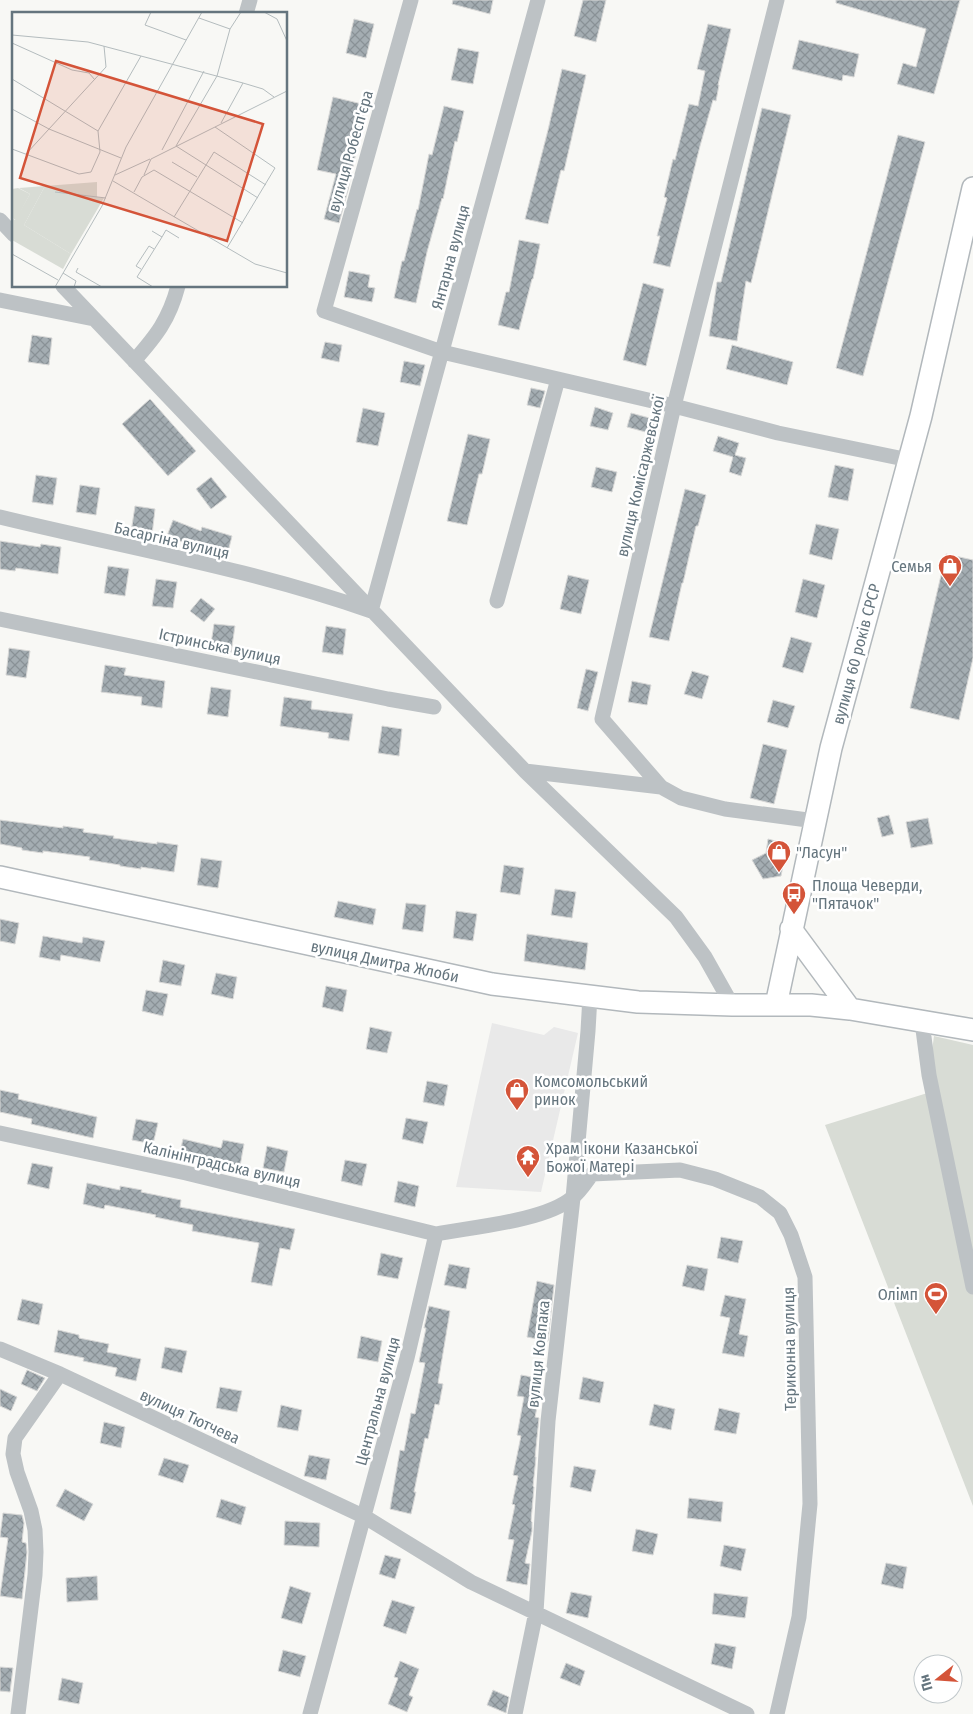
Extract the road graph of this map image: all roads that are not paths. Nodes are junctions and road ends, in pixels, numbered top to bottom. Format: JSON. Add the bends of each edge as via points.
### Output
{"nodes":[{"id":1,"x":411,"y":0,"type":"edge"},
{"id":2,"x":538,"y":0,"type":"edge"},
{"id":3,"x":778,"y":0,"type":"edge"},
{"id":4,"x":973,"y":188,"type":"edge"},
{"id":5,"x":0,"y":220,"type":"edge"},
{"id":6,"x":12,"y":233,"type":"edge"},
{"id":7,"x":65,"y":288,"type":"edge"},
{"id":8,"x":177,"y":288,"type":"edge"},
{"id":9,"x":0,"y":300,"type":"edge"},
{"id":10,"x":94,"y":319,"type":"junction"},
{"id":11,"x":442,"y":352,"type":"junction"},
{"id":12,"x":134,"y":361,"type":"junction"},
{"id":13,"x":558,"y":379,"type":"junction"},
{"id":14,"x":674,"y":406,"type":"junction"},
{"id":15,"x":909,"y":460,"type":"junction"},
{"id":16,"x":0,"y":517,"type":"edge"},
{"id":17,"x":497,"y":601,"type":"dead end"},
{"id":18,"x":372,"y":611,"type":"junction"},
{"id":19,"x":0,"y":619,"type":"edge"},
{"id":20,"x":434,"y":707,"type":"dead end"},
{"id":21,"x":525,"y":772,"type":"junction"},
{"id":22,"x":661,"y":787,"type":"junction"},
{"id":23,"x":815,"y":821,"type":"junction"},
{"id":24,"x":0,"y":877,"type":"edge"},
{"id":25,"x":791,"y":929,"type":"junction"},
{"id":26,"x":590,"y":996,"type":"junction"},
{"id":27,"x":732,"y":1005,"type":"junction"},
{"id":28,"x":776,"y":1005,"type":"junction"},
{"id":29,"x":850,"y":1010,"type":"junction"},
{"id":30,"x":922,"y":1022,"type":"junction"},
{"id":31,"x":973,"y":1030,"type":"edge"},
{"id":32,"x":0,"y":1133,"type":"edge"},
{"id":33,"x":573,"y":1198,"type":"junction"},
{"id":34,"x":436,"y":1234,"type":"junction"},
{"id":35,"x":973,"y":1287,"type":"edge"},
{"id":36,"x":0,"y":1349,"type":"edge"},
{"id":37,"x":60,"y":1374,"type":"junction"},
{"id":38,"x":364,"y":1517,"type":"junction"},
{"id":39,"x":536,"y":1612,"type":"junction"},
{"id":40,"x":18,"y":1714,"type":"edge"},
{"id":41,"x":310,"y":1714,"type":"edge"},
{"id":42,"x":515,"y":1714,"type":"edge"},
{"id":43,"x":747,"y":1714,"type":"edge"},
{"id":44,"x":777,"y":1714,"type":"edge"}],
"edges":[{"from":1,"to":11,"type":"street","name":"вулиця Робесп'єра","via":[[324,312]]},
{"from":2,"to":11,"type":"street","name":"Янтарна вулиця"},
{"from":3,"to":14,"type":"street","name":"вулиця Комісаржевської"},
{"from":4,"to":15,"type":"main road","name":"вулиця 60 років СРСР"},
{"from":5,"to":6,"type":"street"},
{"from":7,"to":10,"type":"street"},
{"from":8,"to":12,"type":"street","via":[[157,335]]},
{"from":9,"to":10,"type":"street"},
{"from":10,"to":12,"type":"street"},
{"from":11,"to":13,"type":"street"},
{"from":11,"to":18,"type":"street","name":"Янтарна вулиця"},
{"from":12,"to":18,"type":"street"},
{"from":13,"to":14,"type":"street"},
{"from":13,"to":17,"type":"street"},
{"from":14,"to":15,"type":"street","via":[[778,433]]},
{"from":14,"to":22,"type":"street","name":"вулиця Комісаржевської","via":[[602,719]]},
{"from":15,"to":23,"type":"main road","name":"вулиця 60 років СРСР","via":[[831,748]]},
{"from":16,"to":18,"type":"street","name":"Басаргіна вулиця","via":[[210,565],[336,598]]},
{"from":18,"to":21,"type":"street"},
{"from":19,"to":20,"type":"street","name":"Істринська вулиця"},
{"from":21,"to":22,"type":"street"},
{"from":21,"to":27,"type":"street","via":[[676,917]]},
{"from":22,"to":23,"type":"street","name":"вулиця Комісаржевської","via":[[681,798],[725,809]]},
{"from":23,"to":25,"type":"main road","name":"вулиця 60 років СРСР"},
{"from":24,"to":26,"type":"main road","name":"вулиця Дмитра Жлоби","via":[[492,984]]},
{"from":25,"to":28,"type":"main road","name":"вулиця 60 років СРСР"},
{"from":25,"to":29,"type":"main road"},
{"from":26,"to":27,"type":"main road","name":"вулиця Дмитра Жлоби","via":[[638,1002]]},
{"from":26,"to":33,"type":"street","name":"вулиця Ковпака"},
{"from":27,"to":28,"type":"main road","name":"вулиця Дмитра Жлоби"},
{"from":28,"to":29,"type":"main road","name":"вулиця Дмитра Жлоби"},
{"from":29,"to":30,"type":"main road","name":"вулиця Дмитра Жлоби"},
{"from":30,"to":31,"type":"main road","name":"вулиця Дмитра Жлоби"},
{"from":30,"to":35,"type":"street","via":[[929,1075]]},
{"from":32,"to":34,"type":"street","name":"Калінінградська вулиця","via":[[186,1172]]},
{"from":33,"to":34,"type":"street","via":[[558,1208],[533,1217]]},
{"from":33,"to":39,"type":"street","name":"вулиця Ковпака","via":[[548,1421]]},
{"from":33,"to":44,"type":"street","name":"Териконна вулиця","via":[[592,1174],[680,1170],[715,1179],[760,1197],[780,1213],[791,1235],[805,1277],[810,1504],[799,1616]]},
{"from":34,"to":38,"type":"street","name":"Центральна вулиця"},
{"from":36,"to":37,"type":"street","name":"вулиця Тютчева"},
{"from":37,"to":38,"type":"street","name":"вулиця Тютчева"},
{"from":37,"to":40,"type":"street","via":[[15,1438],[13,1454],[31,1510],[36,1552]]},
{"from":38,"to":39,"type":"street","name":"вулиця Тютчева","via":[[471,1582]]},
{"from":38,"to":41,"type":"street","name":"Центральна вулиця"},
{"from":39,"to":42,"type":"street","name":"вулиця Ковпака"},
{"from":39,"to":43,"type":"street","name":"вулиця Тютчева"}]}
